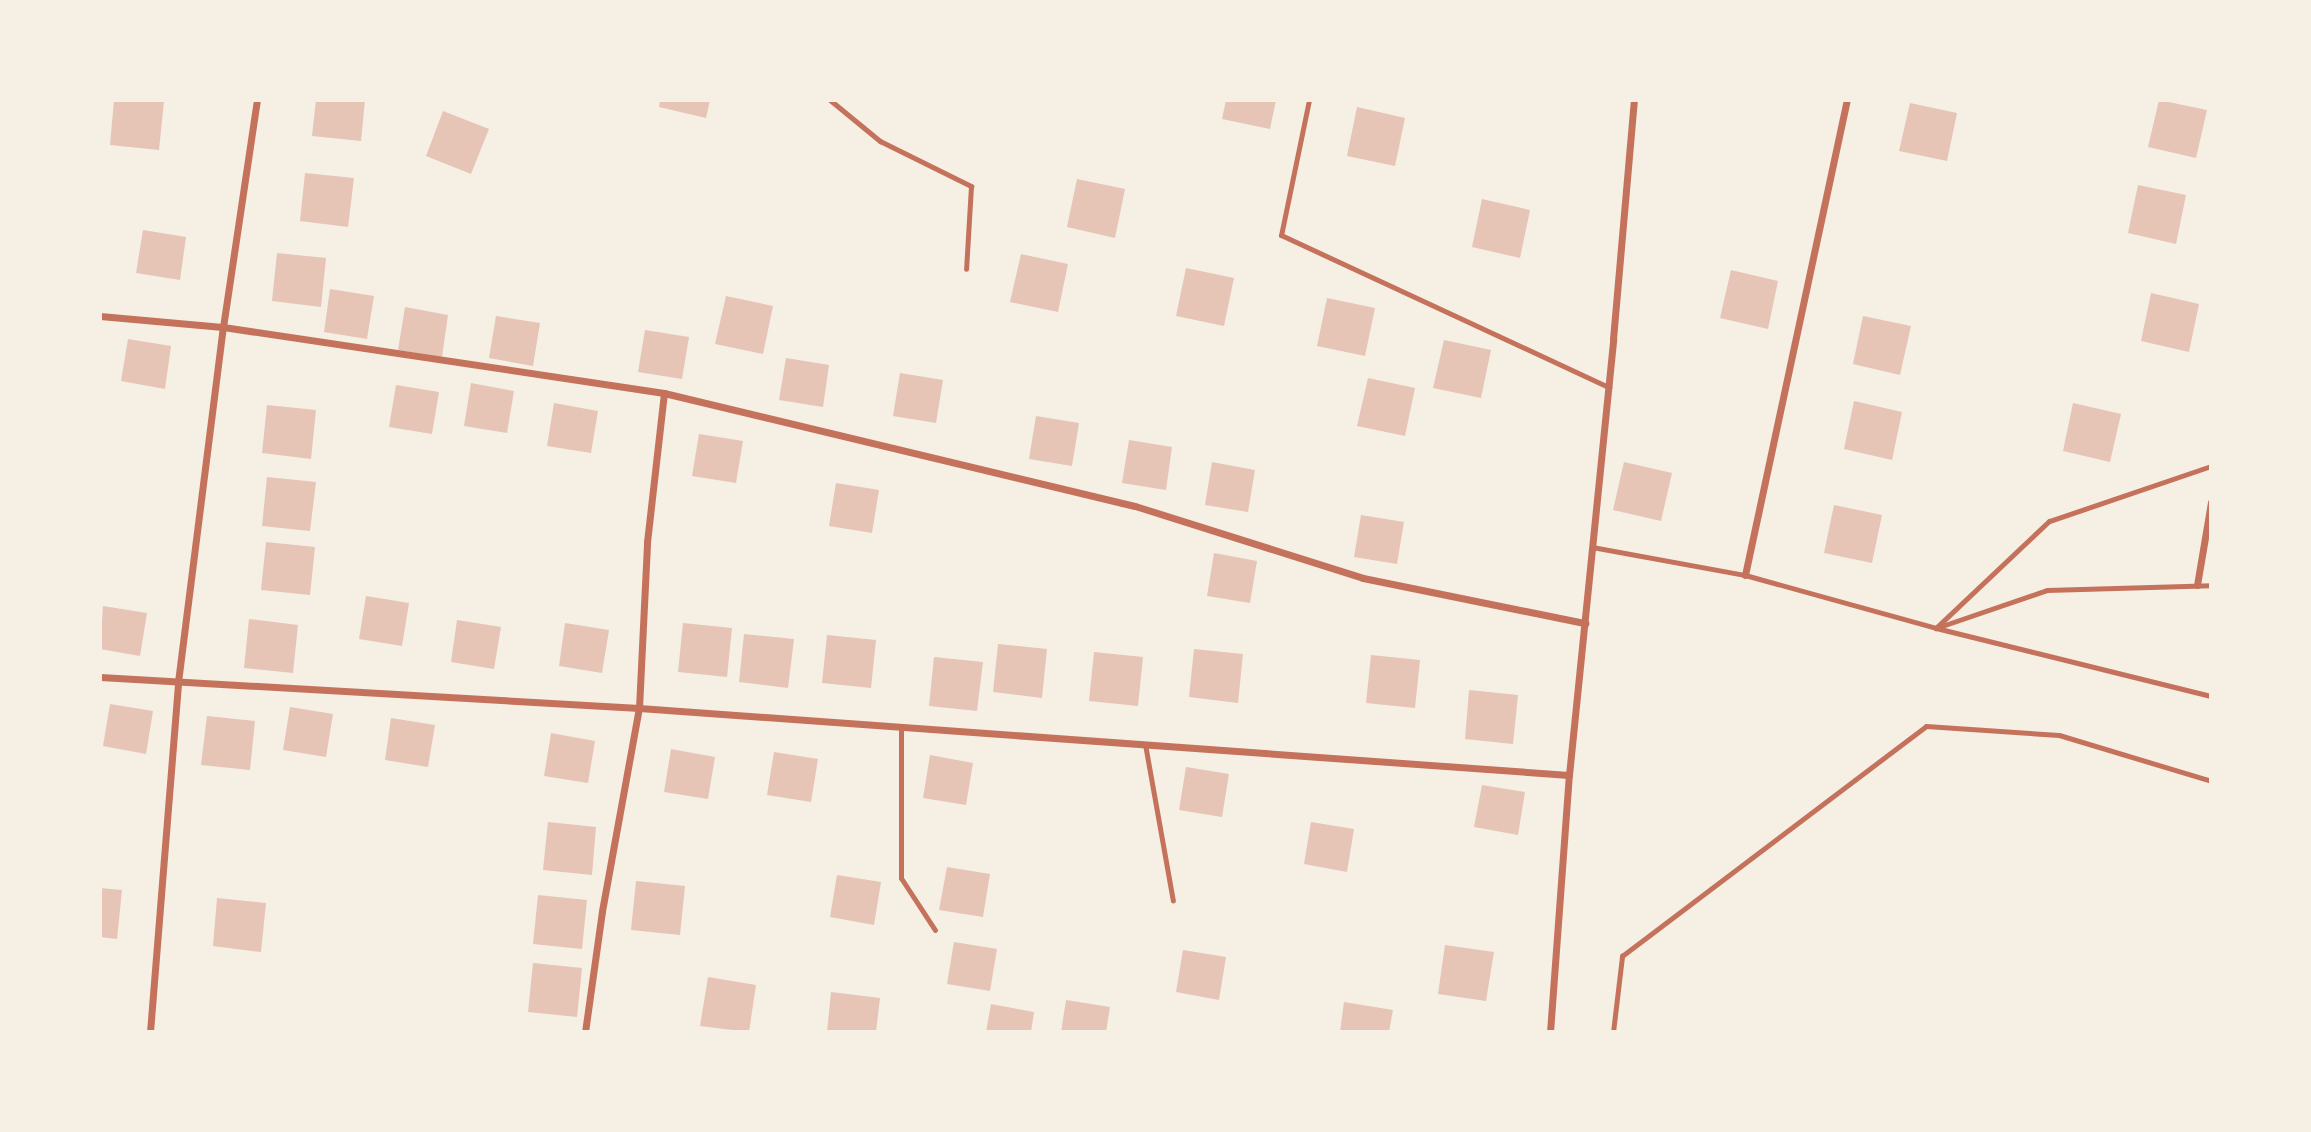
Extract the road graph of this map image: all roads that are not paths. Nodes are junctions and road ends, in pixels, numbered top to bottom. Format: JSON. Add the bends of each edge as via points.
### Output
{"nodes":[{"id":1,"x":257,"y":100,"type":"edge"},
{"id":2,"x":830,"y":100,"type":"edge"},
{"id":3,"x":1309,"y":100,"type":"edge"},
{"id":4,"x":1634,"y":100,"type":"edge"},
{"id":5,"x":1847,"y":100,"type":"edge"},
{"id":6,"x":966,"y":269,"type":"dead end"},
{"id":7,"x":100,"y":316,"type":"edge"},
{"id":8,"x":223,"y":327,"type":"junction"},
{"id":9,"x":1609,"y":387,"type":"junction"},
{"id":10,"x":664,"y":393,"type":"junction"},
{"id":11,"x":2211,"y":466,"type":"edge"},
{"id":12,"x":2211,"y":502,"type":"edge"},
{"id":13,"x":1592,"y":547,"type":"junction"},
{"id":14,"x":1745,"y":575,"type":"junction"},
{"id":15,"x":2197,"y":585,"type":"junction"},
{"id":16,"x":2211,"y":585,"type":"edge"},
{"id":17,"x":1585,"y":623,"type":"junction"},
{"id":18,"x":1936,"y":628,"type":"junction"},
{"id":19,"x":100,"y":677,"type":"edge"},
{"id":20,"x":178,"y":682,"type":"junction"},
{"id":21,"x":2211,"y":696,"type":"edge"},
{"id":22,"x":639,"y":708,"type":"junction"},
{"id":23,"x":901,"y":727,"type":"junction"},
{"id":24,"x":1145,"y":744,"type":"junction"},
{"id":25,"x":1569,"y":775,"type":"junction"},
{"id":26,"x":2211,"y":781,"type":"edge"},
{"id":27,"x":1172,"y":901,"type":"dead end"},
{"id":28,"x":935,"y":929,"type":"dead end"},
{"id":29,"x":150,"y":1032,"type":"edge"},
{"id":30,"x":585,"y":1032,"type":"edge"},
{"id":31,"x":1550,"y":1032,"type":"edge"},
{"id":32,"x":1613,"y":1032,"type":"edge"}],
"edges":[{"from":1,"to":8,"type":"street"},
{"from":2,"to":6,"type":"lane","via":[[880,141],[971,186]]},
{"from":3,"to":9,"type":"lane","via":[[1281,235]]},
{"from":4,"to":9,"type":"street"},
{"from":5,"to":14,"type":"street"},
{"from":7,"to":8,"type":"street"},
{"from":8,"to":10,"type":"street"},
{"from":8,"to":20,"type":"street"},
{"from":9,"to":13,"type":"street"},
{"from":10,"to":17,"type":"street","via":[[1135,506],[1363,578]]},
{"from":10,"to":22,"type":"street","via":[[648,542]]},
{"from":11,"to":18,"type":"lane","via":[[2049,521]]},
{"from":12,"to":15,"type":"street"},
{"from":13,"to":14,"type":"lane"},
{"from":13,"to":17,"type":"street"},
{"from":14,"to":18,"type":"lane"},
{"from":15,"to":16,"type":"lane"},
{"from":15,"to":18,"type":"lane","via":[[2047,590]]},
{"from":17,"to":25,"type":"street"},
{"from":18,"to":21,"type":"lane"},
{"from":19,"to":20,"type":"street"},
{"from":20,"to":22,"type":"street"},
{"from":20,"to":29,"type":"street"},
{"from":22,"to":23,"type":"street"},
{"from":22,"to":30,"type":"street"},
{"from":23,"to":24,"type":"street"},
{"from":23,"to":28,"type":"lane","via":[[901,878]]},
{"from":24,"to":25,"type":"street"},
{"from":24,"to":27,"type":"lane"},
{"from":25,"to":31,"type":"street"},
{"from":26,"to":32,"type":"lane","via":[[2059,735],[1926,726],[1622,956]]}]}
